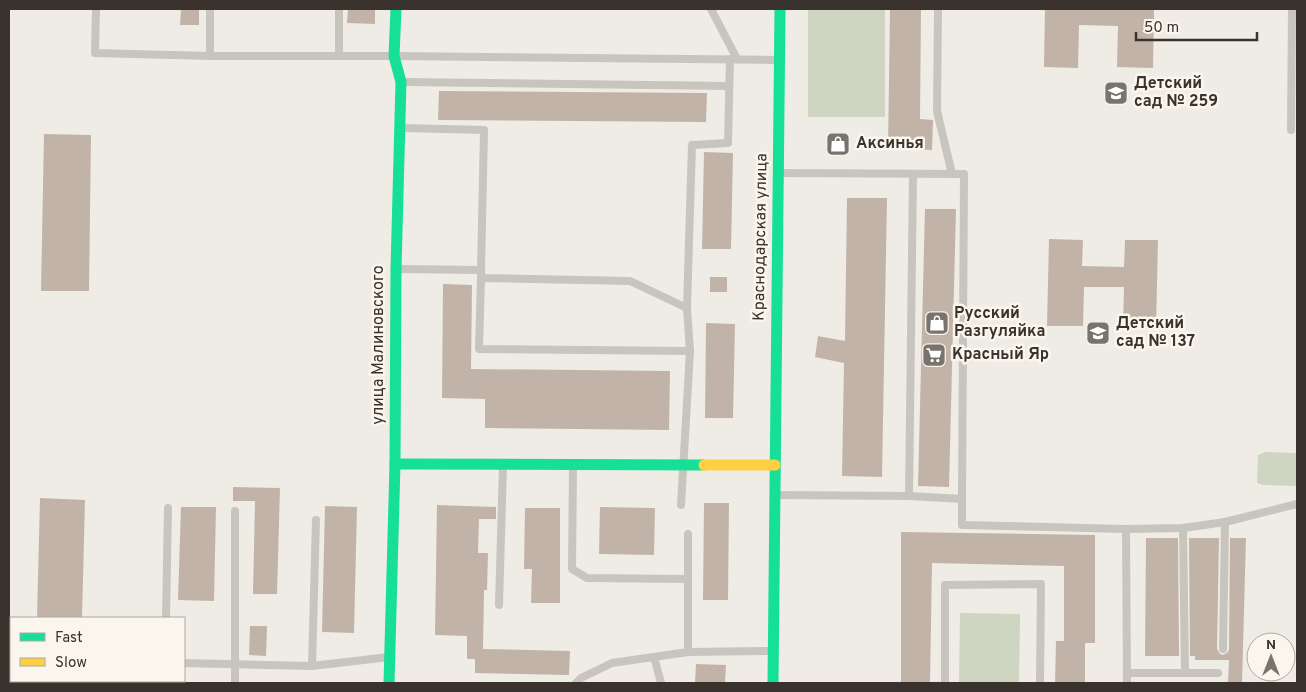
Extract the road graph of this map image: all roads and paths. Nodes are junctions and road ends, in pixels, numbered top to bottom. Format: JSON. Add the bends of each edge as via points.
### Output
{"nodes":[{"id":1,"x":96,"y":9,"type":"edge"},
{"id":2,"x":210,"y":9,"type":"edge"},
{"id":3,"x":339,"y":9,"type":"edge"},
{"id":4,"x":396,"y":9,"type":"edge"},
{"id":5,"x":711,"y":9,"type":"edge"},
{"id":6,"x":780,"y":9,"type":"edge"},
{"id":7,"x":938,"y":9,"type":"edge"},
{"id":8,"x":1292,"y":9,"type":"edge"},
{"id":9,"x":339,"y":55,"type":"junction"},
{"id":10,"x":210,"y":56,"type":"junction"},
{"id":11,"x":394,"y":56,"type":"junction"},
{"id":12,"x":734,"y":59,"type":"junction"},
{"id":13,"x":779,"y":60,"type":"junction"},
{"id":14,"x":401,"y":82,"type":"junction"},
{"id":15,"x":729,"y":86,"type":"junction"},
{"id":16,"x":399,"y":128,"type":"junction"},
{"id":17,"x":1291,"y":130,"type":"dead end"},
{"id":18,"x":778,"y":173,"type":"junction"},
{"id":19,"x":913,"y":174,"type":"junction"},
{"id":20,"x":952,"y":174,"type":"junction"},
{"id":21,"x":396,"y":269,"type":"junction"},
{"id":22,"x":481,"y":274,"type":"junction"},
{"id":23,"x":687,"y":308,"type":"junction"},
{"id":24,"x":690,"y":351,"type":"junction"},
{"id":25,"x":395,"y":464,"type":"junction"},
{"id":26,"x":503,"y":464,"type":"junction"},
{"id":27,"x":573,"y":464,"type":"junction"},
{"id":28,"x":683,"y":464,"type":"junction"},
{"id":29,"x":775,"y":465,"type":"junction"},
{"id":30,"x":775,"y":495,"type":"junction"},
{"id":31,"x":909,"y":496,"type":"junction"},
{"id":32,"x":962,"y":499,"type":"junction"},
{"id":33,"x":1297,"y":504,"type":"edge"},
{"id":34,"x":681,"y":505,"type":"dead end"},
{"id":35,"x":168,"y":508,"type":"dead end"},
{"id":36,"x":236,"y":511,"type":"dead end"},
{"id":37,"x":316,"y":520,"type":"dead end"},
{"id":38,"x":1225,"y":522,"type":"junction"},
{"id":39,"x":1183,"y":528,"type":"junction"},
{"id":40,"x":1126,"y":529,"type":"junction"},
{"id":41,"x":688,"y":534,"type":"dead end"},
{"id":42,"x":688,"y":579,"type":"junction"},
{"id":43,"x":498,"y":605,"type":"dead end"},
{"id":44,"x":166,"y":617,"type":"edge"},
{"id":45,"x":1223,"y":649,"type":"dead end"},
{"id":46,"x":773,"y":651,"type":"junction"},
{"id":47,"x":688,"y":652,"type":"junction"},
{"id":48,"x":390,"y":657,"type":"junction"},
{"id":49,"x":654,"y":657,"type":"junction"},
{"id":50,"x":185,"y":663,"type":"edge"},
{"id":51,"x":236,"y":663,"type":"junction"},
{"id":52,"x":312,"y":666,"type":"junction"},
{"id":53,"x":1127,"y":672,"type":"junction"},
{"id":54,"x":1185,"y":672,"type":"junction"},
{"id":55,"x":1218,"y":673,"type":"dead end"},
{"id":56,"x":236,"y":683,"type":"edge"},
{"id":57,"x":389,"y":683,"type":"edge"},
{"id":58,"x":576,"y":683,"type":"edge"},
{"id":59,"x":661,"y":683,"type":"edge"},
{"id":60,"x":773,"y":683,"type":"edge"},
{"id":61,"x":946,"y":683,"type":"edge"},
{"id":62,"x":1040,"y":683,"type":"edge"},
{"id":63,"x":1127,"y":683,"type":"edge"}],
"edges":[{"from":1,"to":10,"type":"lane","via":[[95,53]]},
{"from":2,"to":10,"type":"lane"},
{"from":3,"to":9,"type":"lane"},
{"from":4,"to":11,"type":"street","name":"улица Малиновского"},
{"from":5,"to":12,"type":"lane"},
{"from":6,"to":13,"type":"street","name":"Краснодарская улица"},
{"from":7,"to":20,"type":"lane","via":[[938,111]]},
{"from":8,"to":17,"type":"lane"},
{"from":9,"to":10,"type":"lane"},
{"from":9,"to":11,"type":"lane"},
{"from":11,"to":12,"type":"lane"},
{"from":11,"to":14,"type":"street","name":"улица Малиновского"},
{"from":12,"to":13,"type":"lane"},
{"from":12,"to":15,"type":"lane"},
{"from":13,"to":18,"type":"street","name":"Краснодарская улица"},
{"from":14,"to":15,"type":"lane"},
{"from":14,"to":16,"type":"street","name":"улица Малиновского"},
{"from":15,"to":23,"type":"lane","via":[[728,143],[692,144]]},
{"from":16,"to":21,"type":"street","name":"улица Малиновского"},
{"from":16,"to":22,"type":"lane","via":[[484,130]]},
{"from":18,"to":19,"type":"lane"},
{"from":18,"to":29,"type":"street","name":"Краснодарская улица"},
{"from":19,"to":20,"type":"lane"},
{"from":19,"to":31,"type":"lane"},
{"from":20,"to":32,"type":"lane","via":[[964,174]]},
{"from":21,"to":22,"type":"lane"},
{"from":21,"to":25,"type":"street","name":"улица Малиновского"},
{"from":22,"to":23,"type":"lane","via":[[630,281]]},
{"from":22,"to":24,"type":"lane","via":[[479,349]]},
{"from":23,"to":24,"type":"lane"},
{"from":24,"to":28,"type":"lane"},
{"from":25,"to":26,"type":"street"},
{"from":25,"to":48,"type":"street","name":"улица Малиновского"},
{"from":26,"to":27,"type":"street"},
{"from":26,"to":43,"type":"lane"},
{"from":27,"to":28,"type":"street"},
{"from":27,"to":42,"type":"lane","via":[[572,568],[587,578]]},
{"from":28,"to":29,"type":"street"},
{"from":28,"to":34,"type":"lane"},
{"from":29,"to":30,"type":"street","name":"Краснодарская улица"},
{"from":30,"to":31,"type":"lane"},
{"from":30,"to":46,"type":"street","name":"Краснодарская улица"},
{"from":31,"to":32,"type":"lane"},
{"from":32,"to":40,"type":"lane","via":[[962,525]]},
{"from":33,"to":38,"type":"lane"},
{"from":35,"to":44,"type":"lane"},
{"from":36,"to":51,"type":"lane"},
{"from":37,"to":52,"type":"lane"},
{"from":38,"to":39,"type":"lane"},
{"from":38,"to":45,"type":"lane"},
{"from":39,"to":40,"type":"lane"},
{"from":39,"to":54,"type":"lane"},
{"from":40,"to":53,"type":"lane"},
{"from":41,"to":42,"type":"lane"},
{"from":42,"to":47,"type":"lane"},
{"from":46,"to":47,"type":"lane"},
{"from":46,"to":60,"type":"street","name":"Краснодарская улица"},
{"from":47,"to":49,"type":"lane"},
{"from":48,"to":52,"type":"lane"},
{"from":48,"to":57,"type":"street","name":"улица Малиновского"},
{"from":49,"to":58,"type":"lane","via":[[612,663]]},
{"from":49,"to":59,"type":"lane"},
{"from":50,"to":51,"type":"lane"},
{"from":51,"to":52,"type":"lane"},
{"from":51,"to":56,"type":"lane"},
{"from":53,"to":54,"type":"lane"},
{"from":53,"to":63,"type":"lane"},
{"from":54,"to":55,"type":"lane"},
{"from":61,"to":62,"type":"lane","via":[[946,585],[1041,584]]}]}
